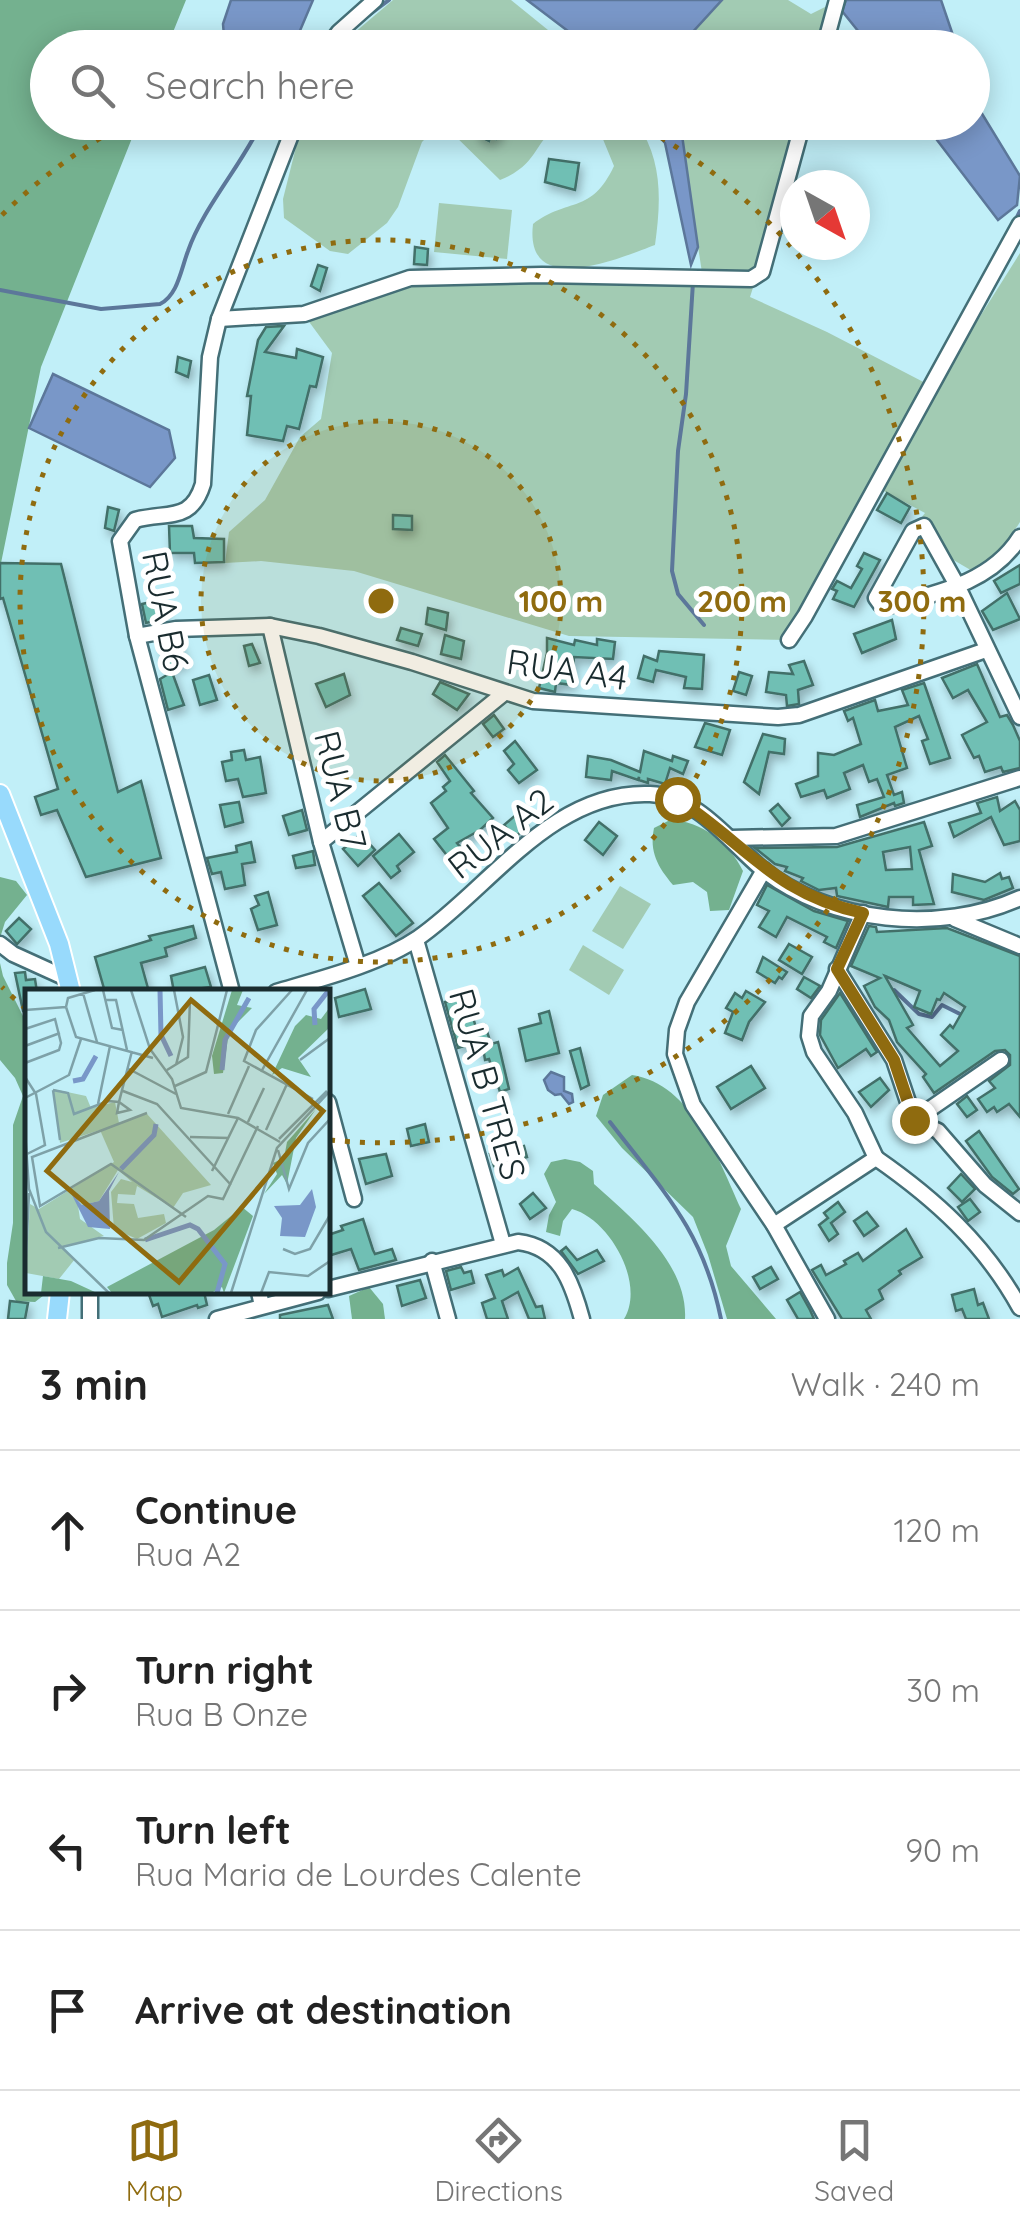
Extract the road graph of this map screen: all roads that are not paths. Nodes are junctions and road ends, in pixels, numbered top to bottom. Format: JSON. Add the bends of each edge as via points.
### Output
{"nodes":[{"id":1,"x":375,"y":0,"type":"edge"},
{"id":2,"x":837,"y":0,"type":"edge"},
{"id":3,"x":340,"y":30,"type":"edge"},
{"id":4,"x":829,"y":30,"type":"edge"},
{"id":5,"x":289,"y":140,"type":"edge"},
{"id":6,"x":798,"y":140,"type":"edge"},
{"id":7,"x":1020,"y":224,"type":"edge"},
{"id":8,"x":219,"y":319,"type":"junction"},
{"id":9,"x":1020,"y":537,"type":"edge"},
{"id":10,"x":958,"y":587,"type":"junction"},
{"id":11,"x":270,"y":626,"type":"junction"},
{"id":12,"x":137,"y":636,"type":"junction"},
{"id":13,"x":789,"y":640,"type":"dead end"},
{"id":14,"x":986,"y":650,"type":"junction"},
{"id":15,"x":503,"y":694,"type":"junction"},
{"id":16,"x":1020,"y":717,"type":"edge"},
{"id":17,"x":1020,"y":778,"type":"edge"},
{"id":18,"x":0,"y":794,"type":"edge"},
{"id":19,"x":730,"y":838,"type":"junction"},
{"id":20,"x":322,"y":842,"type":"junction"},
{"id":21,"x":764,"y":870,"type":"junction"},
{"id":22,"x":1020,"y":898,"type":"edge"},
{"id":23,"x":863,"y":913,"type":"junction"},
{"id":24,"x":955,"y":918,"type":"junction"},
{"id":25,"x":416,"y":940,"type":"junction"},
{"id":26,"x":0,"y":944,"type":"edge"},
{"id":27,"x":1020,"y":946,"type":"edge"},
{"id":28,"x":358,"y":966,"type":"junction"},
{"id":29,"x":837,"y":969,"type":"junction"},
{"id":30,"x":69,"y":985,"type":"edge"},
{"id":31,"x":231,"y":989,"type":"edge"},
{"id":32,"x":297,"y":989,"type":"edge"},
{"id":33,"x":1002,"y":1060,"type":"dead end"},
{"id":34,"x":330,"y":1109,"type":"edge"},
{"id":35,"x":914,"y":1120,"type":"junction"},
{"id":36,"x":876,"y":1158,"type":"junction"},
{"id":37,"x":354,"y":1198,"type":"dead end"},
{"id":38,"x":1020,"y":1213,"type":"edge"},
{"id":39,"x":774,"y":1225,"type":"junction"},
{"id":40,"x":502,"y":1244,"type":"junction"},
{"id":41,"x":432,"y":1262,"type":"junction"},
{"id":42,"x":330,"y":1288,"type":"edge"},
{"id":43,"x":60,"y":1294,"type":"edge"},
{"id":44,"x":302,"y":1294,"type":"edge"},
{"id":45,"x":261,"y":1299,"type":"edge"},
{"id":46,"x":1016,"y":1301,"type":"edge"},
{"id":47,"x":57,"y":1319,"type":"edge"},
{"id":48,"x":216,"y":1319,"type":"edge"},
{"id":49,"x":448,"y":1319,"type":"edge"},
{"id":50,"x":582,"y":1319,"type":"edge"},
{"id":51,"x":827,"y":1319,"type":"edge"},
{"id":52,"x":1015,"y":1319,"type":"edge"}],
"edges":[{"from":1,"to":3,"type":"street"},
{"from":2,"to":4,"type":"street"},
{"from":5,"to":8,"type":"street","name":"RUA B6"},
{"from":6,"to":8,"type":"street","via":[[762,272],[750,279],[410,278],[304,314]]},
{"from":7,"to":13,"type":"street"},
{"from":8,"to":12,"type":"street","name":"RUA B6","via":[[198,499],[186,511],[135,520],[120,541]]},
{"from":9,"to":10,"type":"street","via":[[992,568]]},
{"from":10,"to":10,"type":"street","via":[[888,606],[878,602],[913,531],[924,526]]},
{"from":10,"to":14,"type":"street"},
{"from":11,"to":12,"type":"street","name":"RUA A4"},
{"from":11,"to":15,"type":"street","name":"RUA A4","via":[[412,662]]},
{"from":11,"to":20,"type":"street","name":"RUA B7"},
{"from":12,"to":31,"type":"street","name":"RUA B6"},
{"from":14,"to":15,"type":"street","name":"RUA A4","via":[[778,718]]},
{"from":14,"to":16,"type":"street"},
{"from":15,"to":20,"type":"street"},
{"from":17,"to":19,"type":"street","via":[[836,836]]},
{"from":18,"to":30,"type":"main road"},
{"from":19,"to":21,"type":"street","name":"RUA A2"},
{"from":19,"to":25,"type":"street","name":"RUA A2","via":[[677,799],[653,794],[595,801],[552,827]]},
{"from":20,"to":28,"type":"street","name":"RUA B7"},
{"from":21,"to":23,"type":"street","name":"RUA A2","via":[[804,894]]},
{"from":21,"to":39,"type":"street","via":[[687,1002],[675,1054],[692,1105]]},
{"from":22,"to":24,"type":"street"},
{"from":23,"to":24,"type":"street","name":"RUA A2"},
{"from":23,"to":29,"type":"street"},
{"from":24,"to":27,"type":"street"},
{"from":25,"to":28,"type":"street","name":"RUA A2"},
{"from":25,"to":40,"type":"street","name":"RUA B TRES"},
{"from":26,"to":30,"type":"street"},
{"from":28,"to":32,"type":"street","name":"RUA A2"},
{"from":29,"to":35,"type":"street","via":[[894,1060]]},
{"from":29,"to":36,"type":"street","via":[[811,1016],[809,1036]]},
{"from":33,"to":35,"type":"street"},
{"from":34,"to":37,"type":"street"},
{"from":35,"to":38,"type":"street","via":[[938,1132]]},
{"from":36,"to":39,"type":"street"},
{"from":36,"to":46,"type":"street","via":[[968,1233]]},
{"from":39,"to":51,"type":"street"},
{"from":40,"to":41,"type":"street"},
{"from":40,"to":50,"type":"street","via":[[535,1244],[558,1261]]},
{"from":41,"to":42,"type":"street"},
{"from":41,"to":49,"type":"street"},
{"from":43,"to":47,"type":"main road"},
{"from":44,"to":45,"type":"street"},
{"from":45,"to":48,"type":"street"},
{"from":46,"to":52,"type":"street"}]}
